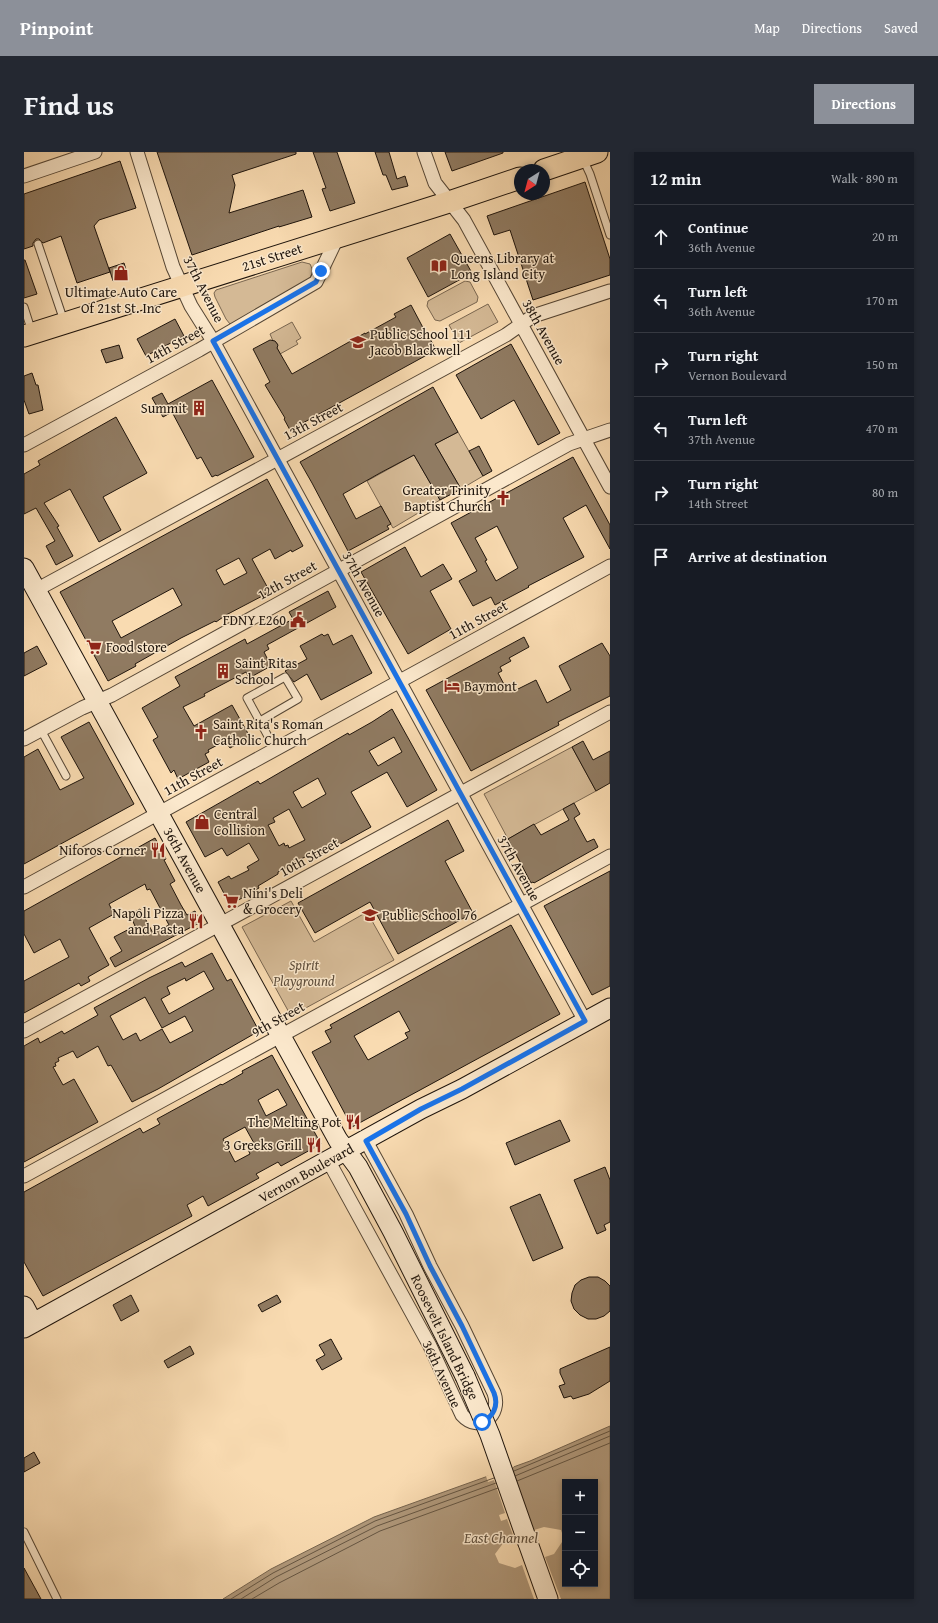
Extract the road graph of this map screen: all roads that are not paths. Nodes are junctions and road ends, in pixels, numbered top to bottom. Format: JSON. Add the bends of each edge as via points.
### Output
{"nodes":[{"id":1,"x":95,"y":152,"type":"edge"},
{"id":2,"x":137,"y":152,"type":"edge"},
{"id":3,"x":424,"y":152,"type":"edge"},
{"id":4,"x":590,"y":155,"type":"edge"},
{"id":5,"x":550,"y":168,"type":"edge"},
{"id":6,"x":24,"y":176,"type":"edge"},
{"id":7,"x":514,"y":180,"type":"edge"},
{"id":8,"x":450,"y":202,"type":"junction"},
{"id":9,"x":610,"y":235,"type":"edge"},
{"id":10,"x":338,"y":236,"type":"junction"},
{"id":11,"x":38,"y":244,"type":"dead end"},
{"id":12,"x":182,"y":286,"type":"junction"},
{"id":13,"x":610,"y":291,"type":"edge"},
{"id":14,"x":24,"y":307,"type":"edge"},
{"id":15,"x":65,"y":324,"type":"junction"},
{"id":16,"x":521,"y":324,"type":"junction"},
{"id":17,"x":29,"y":335,"type":"edge"},
{"id":18,"x":213,"y":341,"type":"junction"},
{"id":19,"x":610,"y":430,"type":"edge"},
{"id":20,"x":584,"y":439,"type":"junction"},
{"id":21,"x":24,"y":445,"type":"edge"},
{"id":22,"x":277,"y":459,"type":"junction"},
{"id":23,"x":610,"y":486,"type":"edge"},
{"id":24,"x":610,"y":566,"type":"edge"},
{"id":25,"x":24,"y":568,"type":"edge"},
{"id":26,"x":338,"y":570,"type":"junction"},
{"id":27,"x":36,"y":590,"type":"junction"},
{"id":28,"x":399,"y":681,"type":"junction"},
{"id":29,"x":97,"y":701,"type":"junction"},
{"id":30,"x":610,"y":712,"type":"edge"},
{"id":31,"x":260,"y":721,"type":"junction"},
{"id":32,"x":41,"y":730,"type":"junction"},
{"id":33,"x":24,"y":739,"type":"edge"},
{"id":34,"x":275,"y":749,"type":"junction"},
{"id":35,"x":66,"y":776,"type":"dead end"},
{"id":36,"x":460,"y":793,"type":"junction"},
{"id":37,"x":159,"y":813,"type":"junction"},
{"id":38,"x":610,"y":856,"type":"edge"},
{"id":39,"x":24,"y":887,"type":"edge"},
{"id":40,"x":521,"y":904,"type":"junction"},
{"id":41,"x":220,"y":924,"type":"junction"},
{"id":42,"x":610,"y":1008,"type":"edge"},
{"id":43,"x":585,"y":1021,"type":"junction"},
{"id":44,"x":24,"y":1031,"type":"edge"},
{"id":45,"x":281,"y":1036,"type":"junction"},
{"id":46,"x":366,"y":1141,"type":"junction"},
{"id":47,"x":347,"y":1151,"type":"junction"},
{"id":48,"x":328,"y":1160,"type":"junction"},
{"id":49,"x":24,"y":1176,"type":"edge"},
{"id":50,"x":24,"y":1306,"type":"edge"},
{"id":51,"x":29,"y":1326,"type":"edge"},
{"id":52,"x":24,"y":1532,"type":"edge"},
{"id":53,"x":57,"y":1599,"type":"edge"},
{"id":54,"x":548,"y":1599,"type":"edge"}],
"edges":[{"from":1,"to":6,"type":"street"},
{"from":2,"to":12,"type":"street","name":"37th Avenue","via":[[173,267]]},
{"from":3,"to":8,"type":"street","name":"38th Avenue","via":[[435,183]]},
{"from":4,"to":5,"type":"main road"},
{"from":4,"to":9,"type":"lane","via":[[590,174]]},
{"from":7,"to":8,"type":"main road","name":"21st Street"},
{"from":8,"to":10,"type":"main road","name":"21st Street"},
{"from":8,"to":16,"type":"street","name":"38th Avenue","via":[[464,220]]},
{"from":10,"to":12,"type":"main road","name":"21st Street"},
{"from":10,"to":18,"type":"street","name":"14th Street","via":[[316,282]]},
{"from":11,"to":15,"type":"lane"},
{"from":12,"to":15,"type":"main road","name":"21st Street"},
{"from":12,"to":18,"type":"street","name":"37th Avenue"},
{"from":13,"to":16,"type":"street","name":"13th Street","via":[[534,316]]},
{"from":14,"to":17,"type":"lane"},
{"from":15,"to":17,"type":"main road","name":"21st Street"},
{"from":16,"to":20,"type":"street","name":"38th Avenue"},
{"from":16,"to":22,"type":"street","name":"13th Street","via":[[506,335]]},
{"from":18,"to":21,"type":"street","name":"14th Street"},
{"from":18,"to":22,"type":"street","name":"37th Avenue"},
{"from":19,"to":20,"type":"street","name":"12th Street"},
{"from":20,"to":23,"type":"street","name":"38th Avenue"},
{"from":20,"to":26,"type":"street","name":"12th Street","via":[[569,444]]},
{"from":22,"to":26,"type":"street","name":"37th Avenue"},
{"from":22,"to":27,"type":"street","name":"13th Street"},
{"from":24,"to":28,"type":"street","name":"11th Street"},
{"from":25,"to":27,"type":"main road","name":"36th Avenue"},
{"from":26,"to":28,"type":"street","name":"37th Avenue"},
{"from":26,"to":29,"type":"street","name":"12th Street"},
{"from":27,"to":29,"type":"main road","name":"36th Avenue"},
{"from":28,"to":34,"type":"street","name":"11th Street"},
{"from":28,"to":36,"type":"street","name":"37th Avenue"},
{"from":29,"to":32,"type":"street","name":"12th Street"},
{"from":29,"to":37,"type":"main road","name":"36th Avenue"},
{"from":30,"to":36,"type":"street","name":"10th Street"},
{"from":31,"to":31,"type":"lane","via":[[298,699],[285,677],[247,698]]},
{"from":31,"to":34,"type":"lane"},
{"from":32,"to":33,"type":"street","name":"12th Street"},
{"from":32,"to":35,"type":"lane"},
{"from":34,"to":37,"type":"street","name":"11th Street"},
{"from":36,"to":40,"type":"street","name":"37th Avenue"},
{"from":36,"to":41,"type":"street","name":"10th Street"},
{"from":37,"to":39,"type":"street","name":"11th Street"},
{"from":37,"to":41,"type":"main road","name":"36th Avenue"},
{"from":38,"to":40,"type":"street","name":"9th Street"},
{"from":40,"to":43,"type":"street","name":"37th Avenue"},
{"from":40,"to":45,"type":"street","name":"9th Street"},
{"from":41,"to":44,"type":"street","name":"10th Street"},
{"from":41,"to":45,"type":"main road","name":"36th Avenue"},
{"from":42,"to":43,"type":"main road","name":"Vernon Boulevard"},
{"from":43,"to":46,"type":"main road","name":"Vernon Boulevard"},
{"from":45,"to":47,"type":"main road","name":"36th Avenue","via":[[338,1140]]},
{"from":45,"to":49,"type":"street","name":"9th Street"},
{"from":46,"to":47,"type":"main road","name":"Vernon Boulevard"},
{"from":46,"to":48,"type":"street","name":"36th Avenue","via":[[406,1214],[494,1393],[494,1411],[485,1420],[471,1423],[462,1415],[430,1346]]},
{"from":47,"to":48,"type":"main road","name":"Vernon Boulevard"},
{"from":47,"to":54,"type":"main road","name":"Roosevelt Island Bridge","bridge":true,"via":[[358,1166],[393,1232],[465,1376],[490,1435]]},
{"from":48,"to":51,"type":"main road","name":"Vernon Boulevard"},
{"from":50,"to":51,"type":"main road"},
{"from":52,"to":53,"type":"lane"}]}
